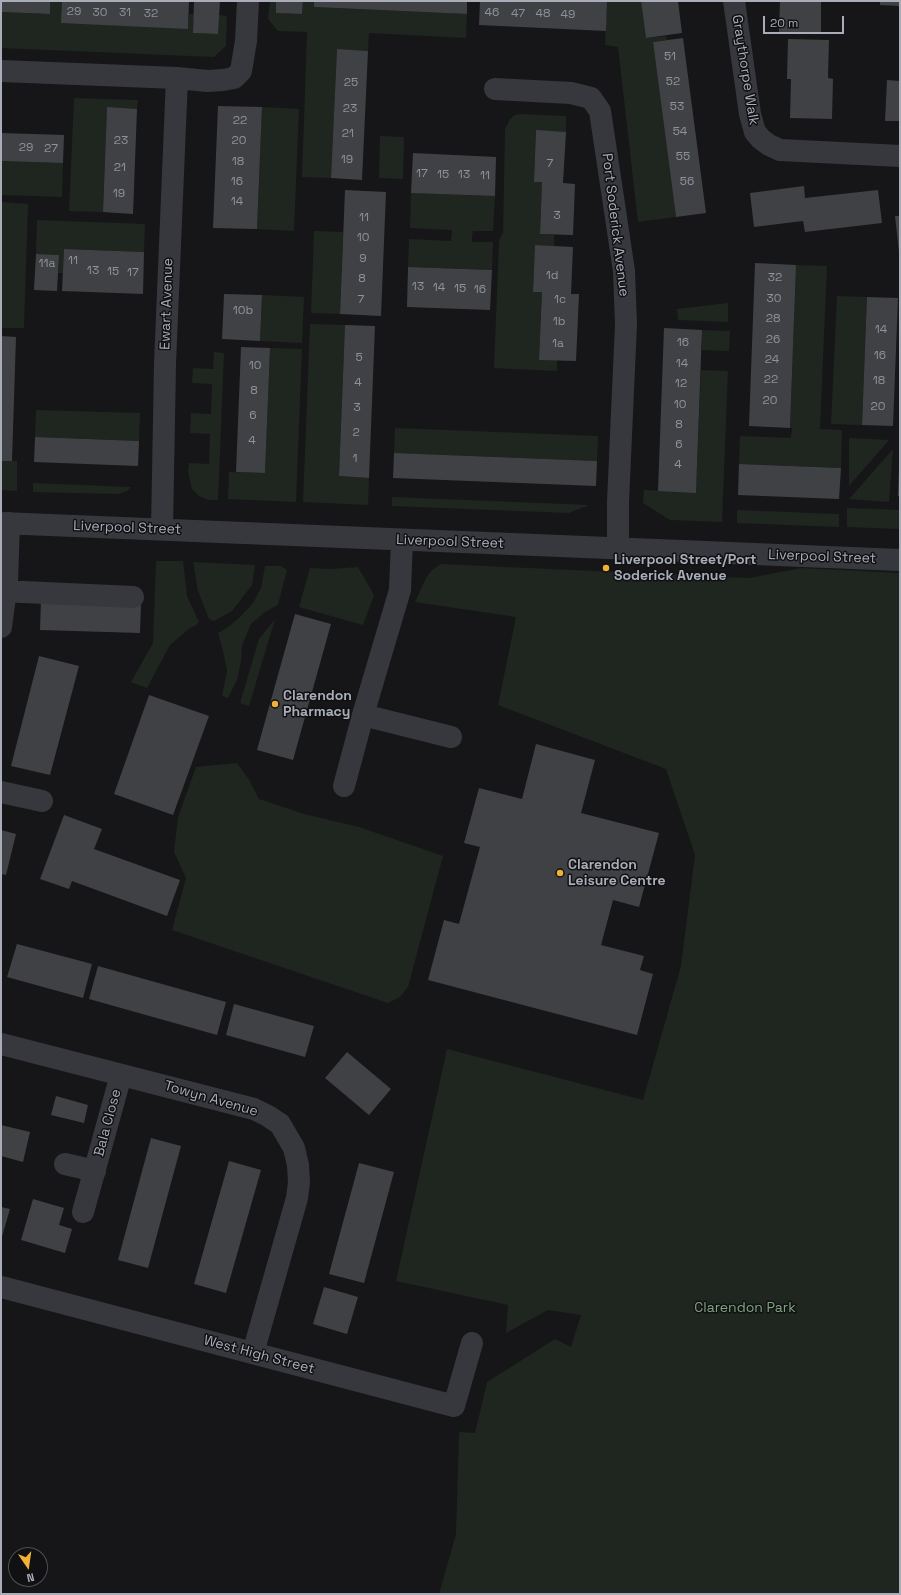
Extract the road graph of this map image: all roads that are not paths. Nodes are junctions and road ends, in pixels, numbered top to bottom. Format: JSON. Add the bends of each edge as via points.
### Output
{"nodes":[{"id":1,"x":248,"y":1,"type":"edge"},
{"id":2,"x":734,"y":1,"type":"edge"},
{"id":3,"x":1,"y":71,"type":"edge"},
{"id":4,"x":177,"y":78,"type":"junction"},
{"id":5,"x":495,"y":89,"type":"dead end"},
{"id":6,"x":900,"y":156,"type":"edge"},
{"id":7,"x":5,"y":523,"type":"edge"},
{"id":8,"x":162,"y":529,"type":"junction"},
{"id":9,"x":402,"y":540,"type":"junction"},
{"id":10,"x":618,"y":548,"type":"junction"},
{"id":11,"x":900,"y":560,"type":"edge"},
{"id":12,"x":3,"y":591,"type":"edge"},
{"id":13,"x":133,"y":597,"type":"dead end"},
{"id":14,"x":1,"y":627,"type":"edge"},
{"id":15,"x":363,"y":714,"type":"junction"},
{"id":16,"x":451,"y":737,"type":"dead end"},
{"id":17,"x":344,"y":786,"type":"dead end"},
{"id":18,"x":1,"y":792,"type":"edge"},
{"id":19,"x":42,"y":801,"type":"dead end"},
{"id":20,"x":1,"y":1044,"type":"edge"},
{"id":21,"x":121,"y":1075,"type":"junction"},
{"id":22,"x":65,"y":1164,"type":"dead end"},
{"id":23,"x":95,"y":1171,"type":"junction"},
{"id":24,"x":83,"y":1212,"type":"dead end"},
{"id":25,"x":1,"y":1288,"type":"edge"},
{"id":26,"x":472,"y":1343,"type":"dead end"},
{"id":27,"x":253,"y":1353,"type":"junction"}],
"edges":[{"from":1,"to":4,"type":"street","via":[[244,59],[238,75],[234,78],[207,81]]},
{"from":2,"to":6,"type":"street","name":"Graythorpe Walk","via":[[750,114],[755,132],[761,139],[780,150]]},
{"from":3,"to":4,"type":"street"},
{"from":4,"to":8,"type":"street","name":"Ewart Avenue","via":[[164,364]]},
{"from":5,"to":10,"type":"street","name":"Port Soderick Avenue","via":[[572,93],[591,98],[600,111],[624,271],[626,324]]},
{"from":7,"to":8,"type":"street","name":"Liverpool Street"},
{"from":7,"to":12,"type":"street"},
{"from":8,"to":9,"type":"street","name":"Liverpool Street"},
{"from":9,"to":10,"type":"street","name":"Liverpool Street"},
{"from":9,"to":15,"type":"street","via":[[400,590]]},
{"from":10,"to":11,"type":"street","name":"Liverpool Street"},
{"from":12,"to":13,"type":"street"},
{"from":12,"to":14,"type":"street"},
{"from":15,"to":16,"type":"street"},
{"from":15,"to":17,"type":"street"},
{"from":18,"to":19,"type":"street"},
{"from":20,"to":21,"type":"street","name":"Towyn Avenue"},
{"from":21,"to":23,"type":"street","name":"Bala Close"},
{"from":21,"to":27,"type":"street","name":"Towyn Avenue","via":[[254,1109],[280,1124],[294,1148],[298,1165],[297,1198]]},
{"from":22,"to":23,"type":"street","name":"Bala Close"},
{"from":23,"to":24,"type":"street","name":"Bala Close"},
{"from":25,"to":27,"type":"street","name":"West High Street"},
{"from":26,"to":27,"type":"street","name":"West High Street","via":[[454,1406]]}]}
